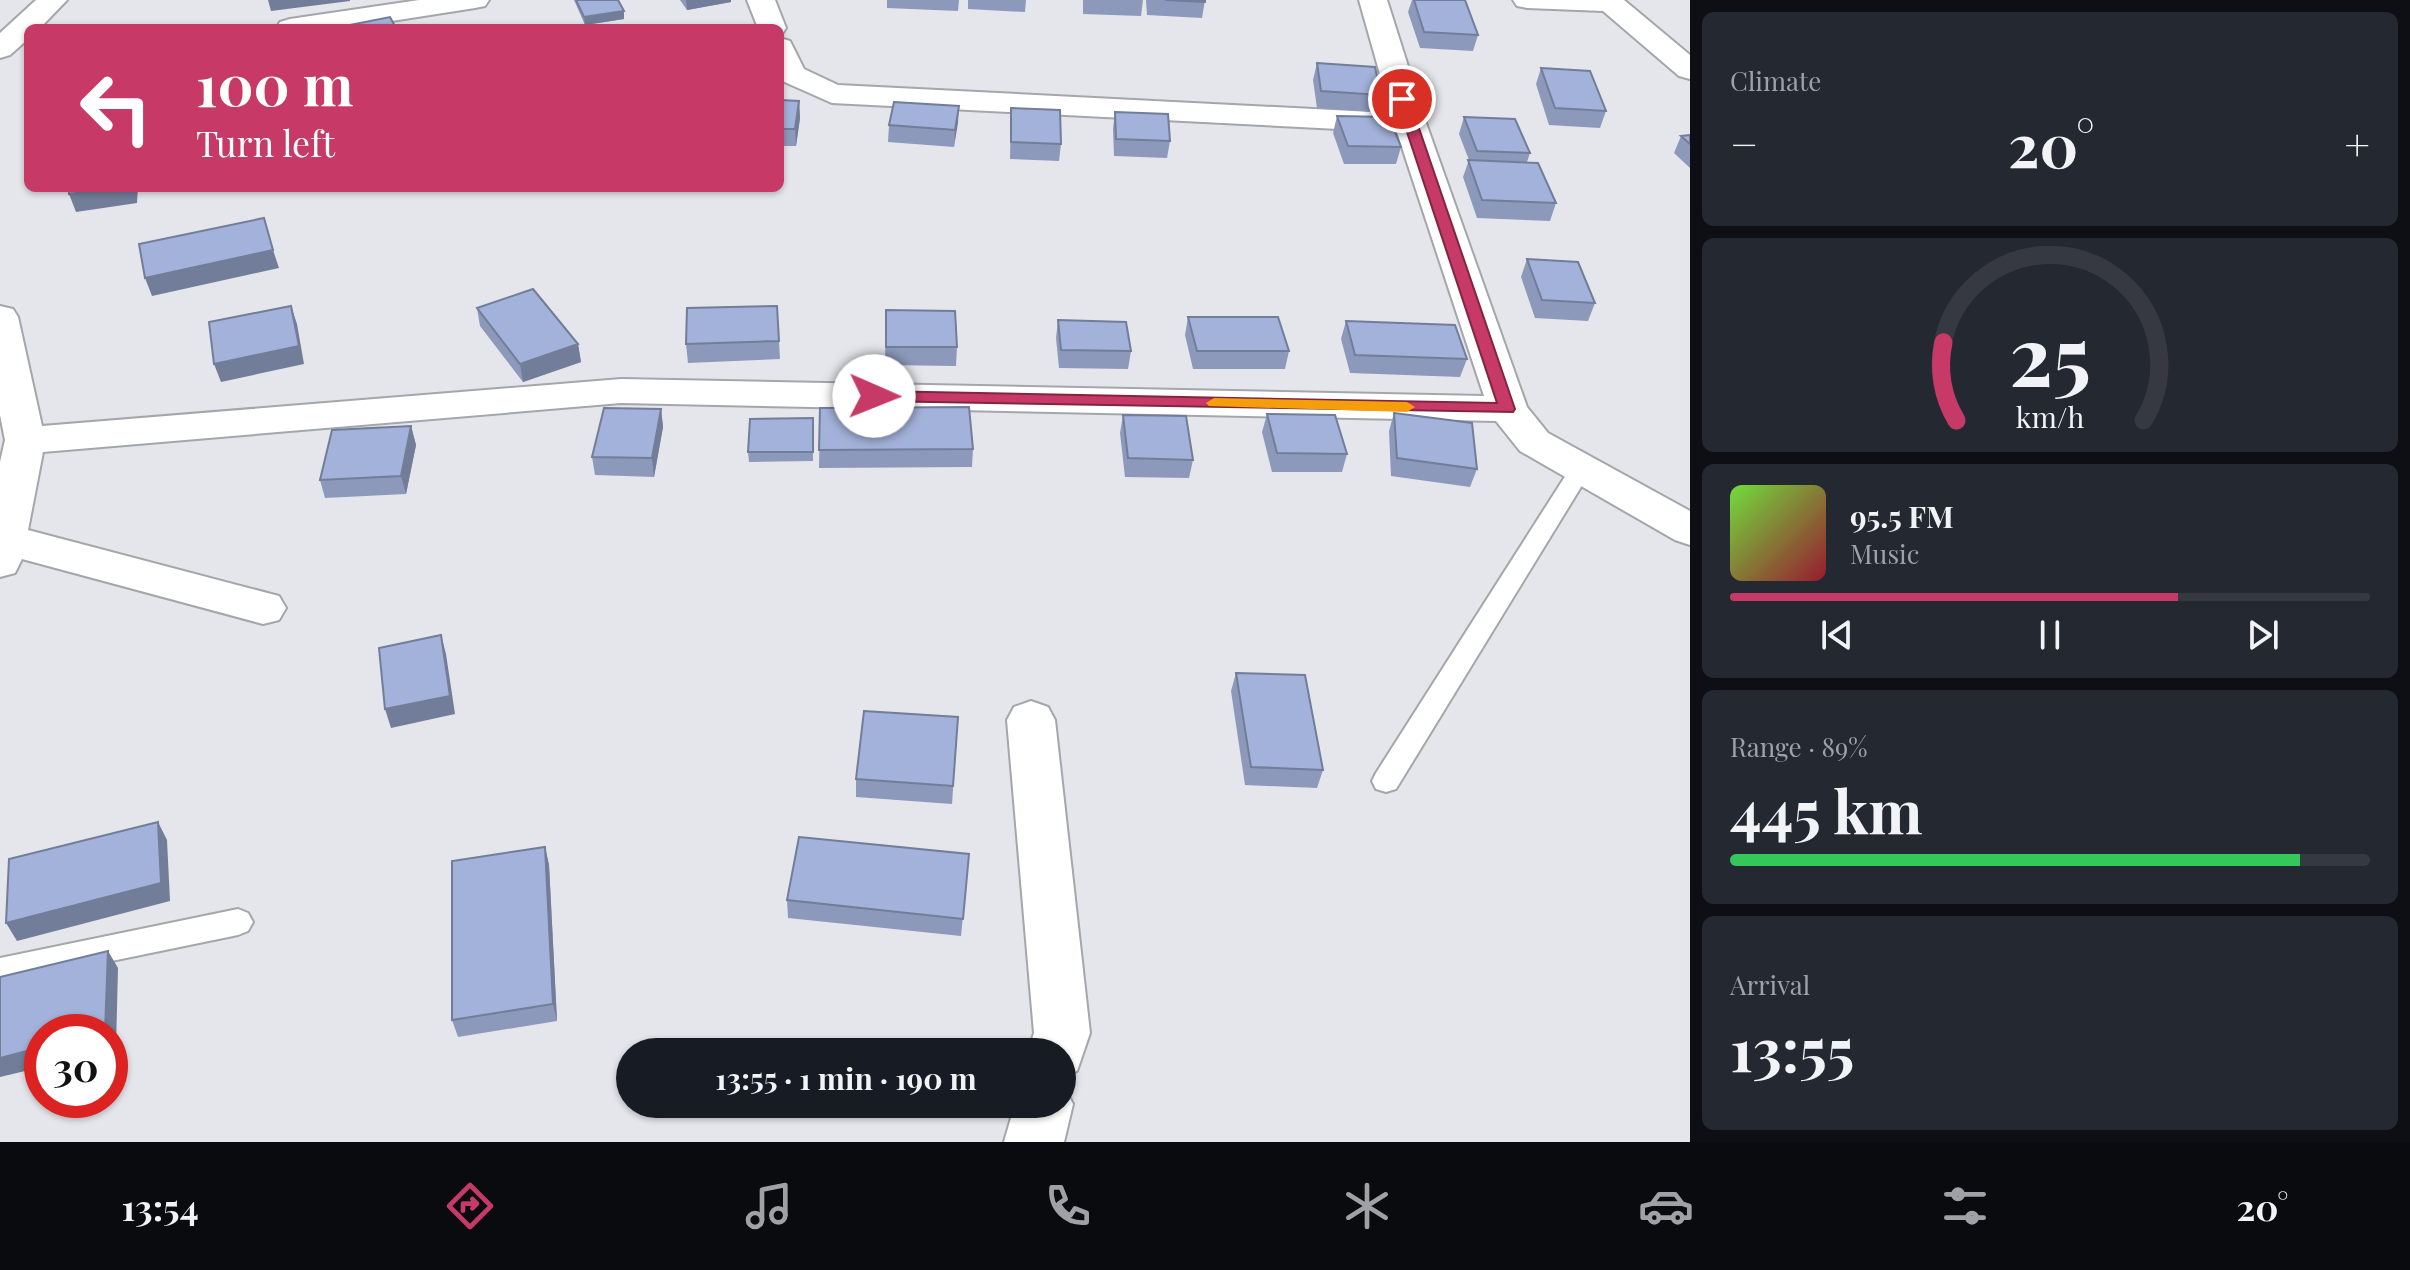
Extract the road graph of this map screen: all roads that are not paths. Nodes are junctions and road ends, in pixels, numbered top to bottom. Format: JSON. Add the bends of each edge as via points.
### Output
{"nodes":[{"id":1,"x":53,"y":0,"type":"edge"},
{"id":2,"x":475,"y":0,"type":"edge"},
{"id":3,"x":761,"y":0,"type":"edge"},
{"id":4,"x":1373,"y":0,"type":"edge"},
{"id":5,"x":1527,"y":0,"type":"edge"},
{"id":6,"x":1608,"y":2,"type":"edge"},
{"id":7,"x":35,"y":24,"type":"edge"},
{"id":8,"x":316,"y":24,"type":"edge"},
{"id":9,"x":770,"y":24,"type":"edge"},
{"id":10,"x":24,"y":39,"type":"edge"},
{"id":11,"x":784,"y":57,"type":"edge"},
{"id":12,"x":5,"y":64,"type":"edge"},
{"id":13,"x":1690,"y":70,"type":"edge"},
{"id":14,"x":1410,"y":123,"type":"junction"},
{"id":15,"x":0,"y":317,"type":"edge"},
{"id":16,"x":1507,"y":409,"type":"junction"},
{"id":17,"x":25,"y":440,"type":"junction"},
{"id":18,"x":1581,"y":469,"type":"junction"},
{"id":19,"x":1690,"y":530,"type":"edge"},
{"id":20,"x":2,"y":550,"type":"edge"},
{"id":21,"x":263,"y":608,"type":"dead end"},
{"id":22,"x":1031,"y":720,"type":"dead end"},
{"id":23,"x":1386,"y":781,"type":"dead end"},
{"id":24,"x":238,"y":922,"type":"dead end"},
{"id":25,"x":0,"y":971,"type":"edge"},
{"id":26,"x":1061,"y":1038,"type":"edge"},
{"id":27,"x":1040,"y":1118,"type":"edge"},
{"id":28,"x":1034,"y":1142,"type":"edge"}],
"edges":[{"from":1,"to":7,"type":"street"},
{"from":2,"to":8,"type":"street"},
{"from":3,"to":9,"type":"street"},
{"from":4,"to":14,"type":"street"},
{"from":5,"to":6,"type":"street"},
{"from":6,"to":13,"type":"street"},
{"from":10,"to":12,"type":"street"},
{"from":11,"to":14,"type":"street","via":[[791,74],[832,94]]},
{"from":14,"to":16,"type":"street"},
{"from":15,"to":17,"type":"street"},
{"from":16,"to":17,"type":"street","via":[[621,391]]},
{"from":16,"to":18,"type":"street","via":[[1534,442]]},
{"from":17,"to":20,"type":"street"},
{"from":18,"to":19,"type":"street"},
{"from":18,"to":23,"type":"lane"},
{"from":20,"to":21,"type":"street"},
{"from":22,"to":26,"type":"street"},
{"from":24,"to":25,"type":"lane"},
{"from":27,"to":28,"type":"street"}]}
